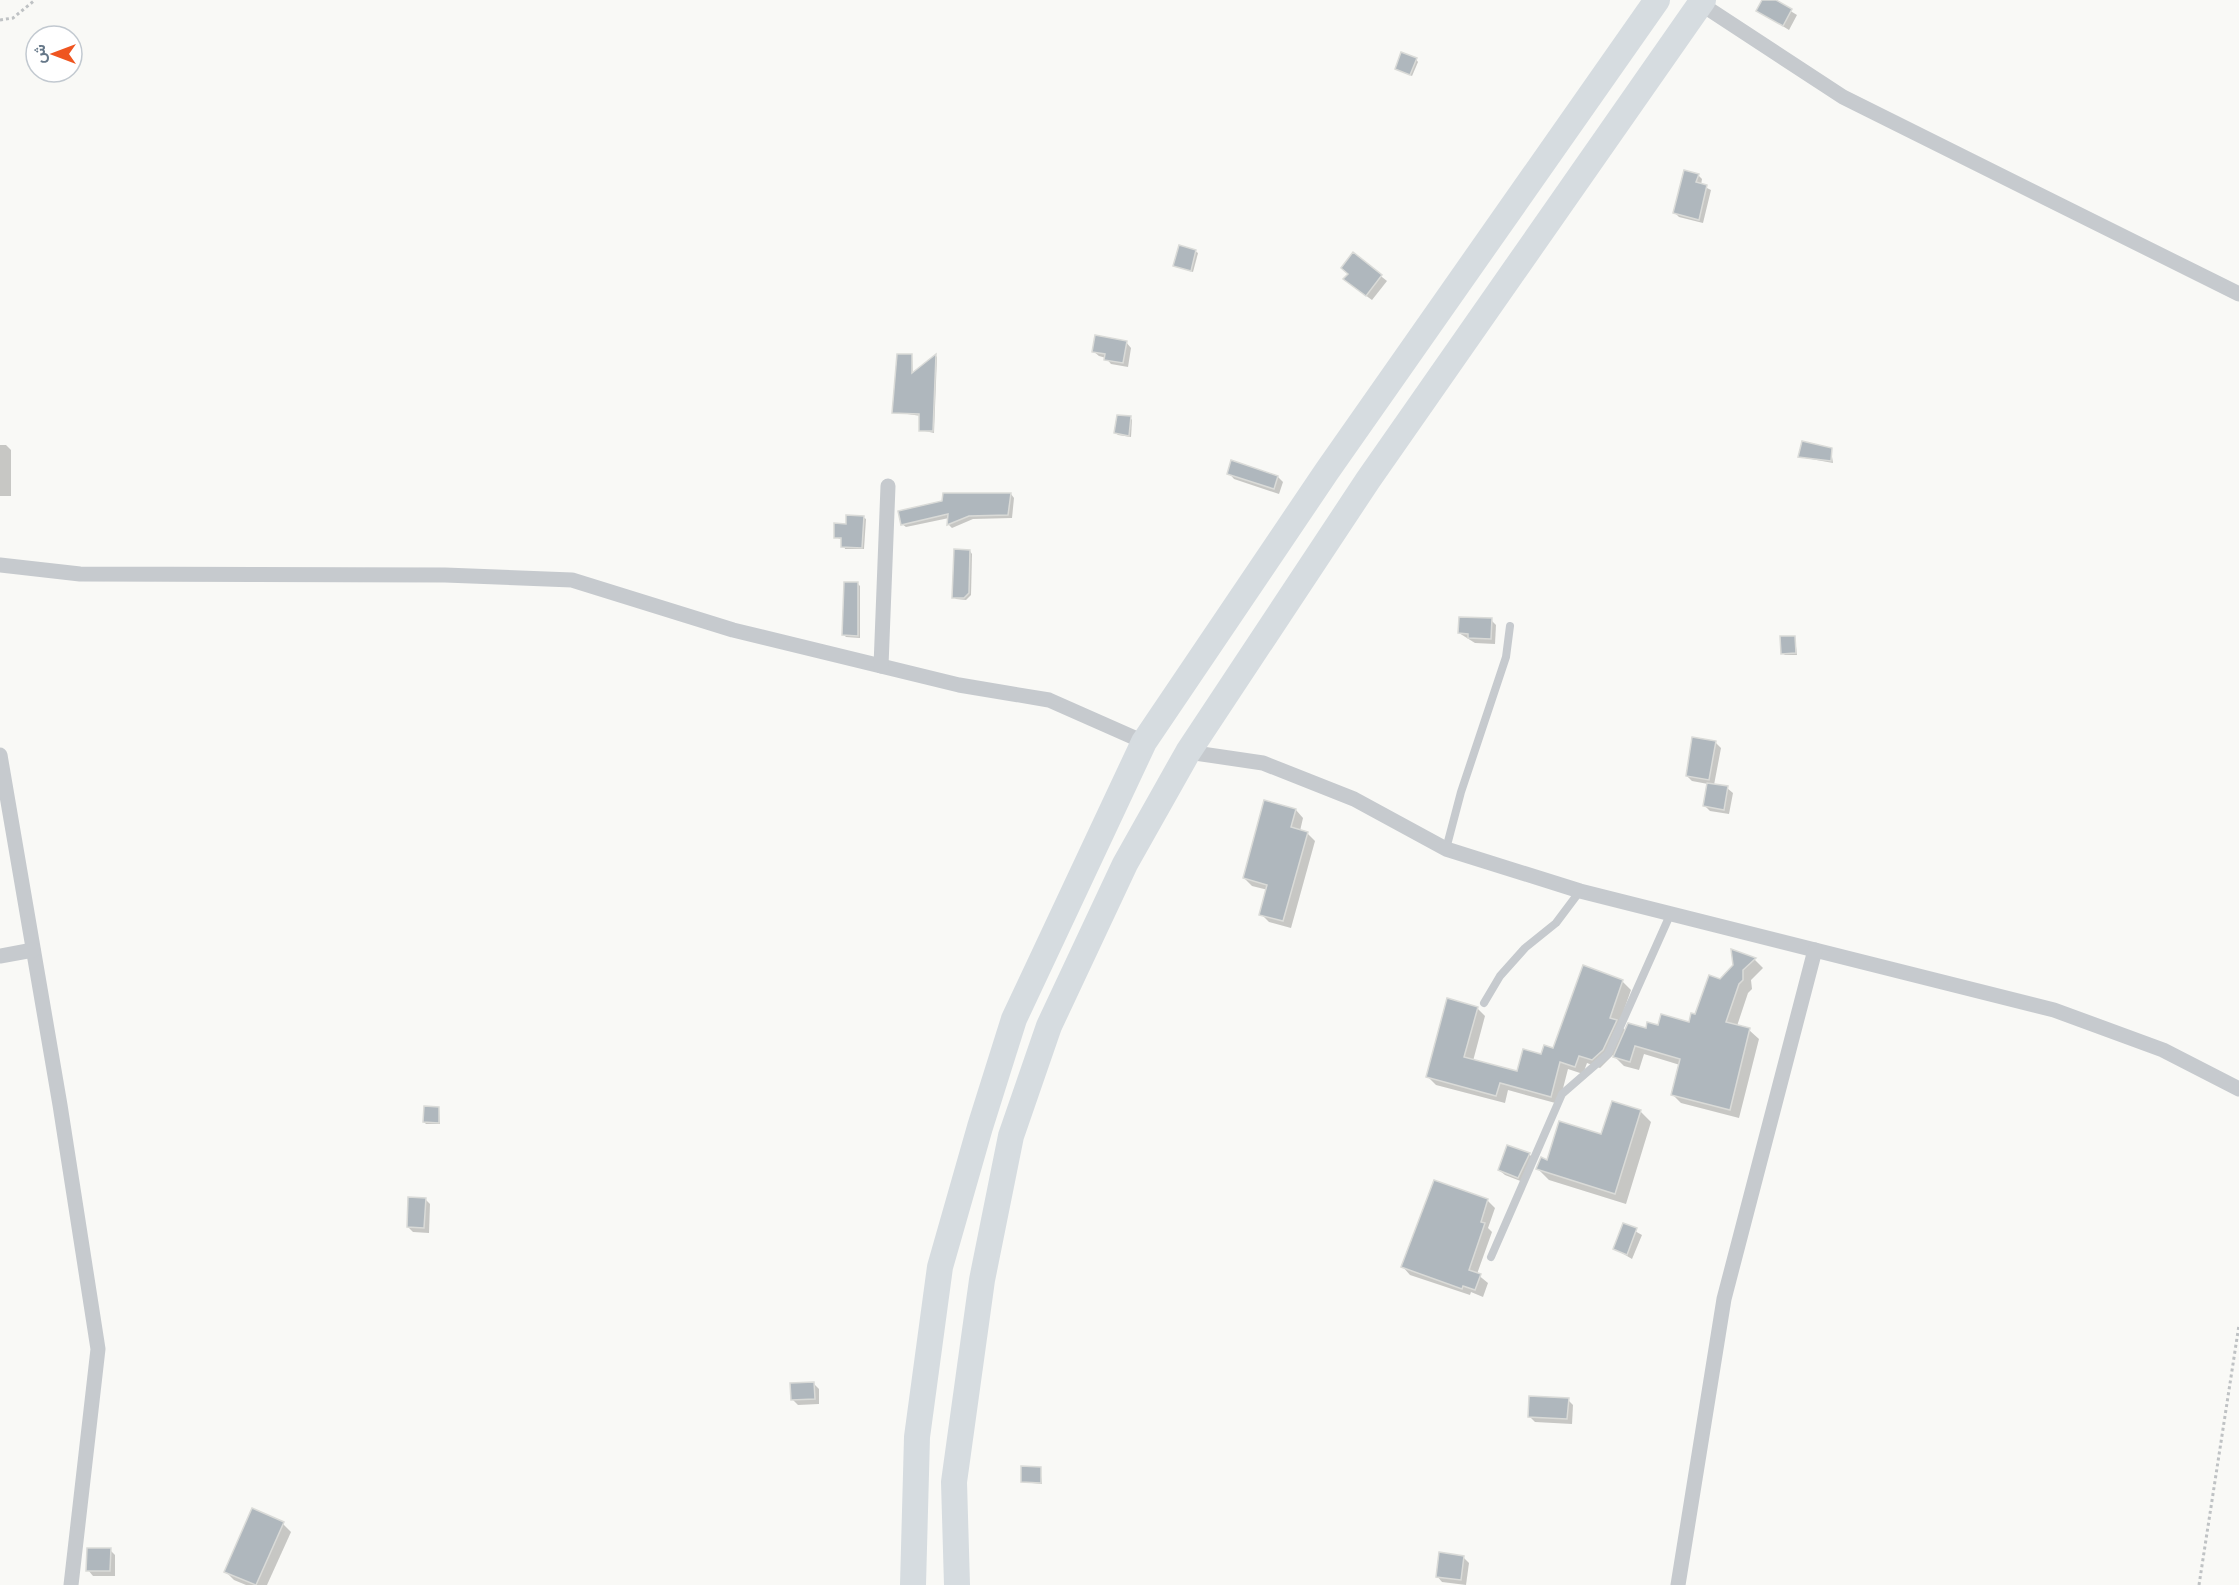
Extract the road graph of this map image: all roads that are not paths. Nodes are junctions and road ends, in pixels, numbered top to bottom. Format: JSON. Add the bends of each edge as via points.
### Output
{"nodes":[{"id":1,"x":1657,"y":0,"type":"edge"},
{"id":2,"x":1702,"y":2,"type":"edge"},
{"id":3,"x":2239,"y":294,"type":"edge"},
{"id":4,"x":888,"y":486,"type":"dead end"},
{"id":5,"x":0,"y":565,"type":"edge"},
{"id":6,"x":1510,"y":626,"type":"dead end"},
{"id":7,"x":880,"y":666,"type":"junction"},
{"id":8,"x":1144,"y":742,"type":"junction"},
{"id":9,"x":1188,"y":752,"type":"junction"},
{"id":10,"x":0,"y":755,"type":"edge"},
{"id":11,"x":1446,"y":849,"type":"junction"},
{"id":12,"x":1580,"y":891,"type":"junction"},
{"id":13,"x":1670,"y":915,"type":"junction"},
{"id":14,"x":33,"y":950,"type":"junction"},
{"id":15,"x":1815,"y":950,"type":"junction"},
{"id":16,"x":0,"y":957,"type":"edge"},
{"id":17,"x":1484,"y":1004,"type":"dead end"},
{"id":18,"x":2239,"y":1089,"type":"edge"},
{"id":19,"x":1491,"y":1257,"type":"dead end"},
{"id":20,"x":71,"y":1585,"type":"edge"},
{"id":21,"x":914,"y":1585,"type":"edge"},
{"id":22,"x":957,"y":1585,"type":"edge"},
{"id":23,"x":1678,"y":1585,"type":"edge"}],
"edges":[{"from":1,"to":8,"type":"main road","via":[[1327,471]]},
{"from":2,"to":3,"type":"street","via":[[1843,97]]},
{"from":2,"to":9,"type":"main road","via":[[1368,480]]},
{"from":4,"to":7,"type":"street"},
{"from":5,"to":7,"type":"street","via":[[80,574],[445,575],[572,580],[722,627]]},
{"from":6,"to":11,"type":"lane","via":[[1506,657]]},
{"from":7,"to":8,"type":"street","via":[[958,685],[1049,700]]},
{"from":8,"to":21,"type":"main road","via":[[1014,1019],[940,1267],[917,1437]]},
{"from":9,"to":11,"type":"street","via":[[1263,763],[1354,799]]},
{"from":9,"to":22,"type":"main road","via":[[1125,864],[1049,1026],[1011,1136],[982,1280],[954,1482]]},
{"from":10,"to":14,"type":"street"},
{"from":11,"to":12,"type":"street"},
{"from":12,"to":13,"type":"street"},
{"from":12,"to":17,"type":"lane","via":[[1556,923],[1525,948],[1500,976]]},
{"from":13,"to":15,"type":"street"},
{"from":13,"to":19,"type":"lane","via":[[1608,1054],[1562,1094]]},
{"from":14,"to":16,"type":"street"},
{"from":14,"to":20,"type":"street","via":[[98,1349]]},
{"from":15,"to":18,"type":"street","via":[[2054,1010],[2163,1050]]},
{"from":15,"to":23,"type":"street","via":[[1724,1299]]}]}
